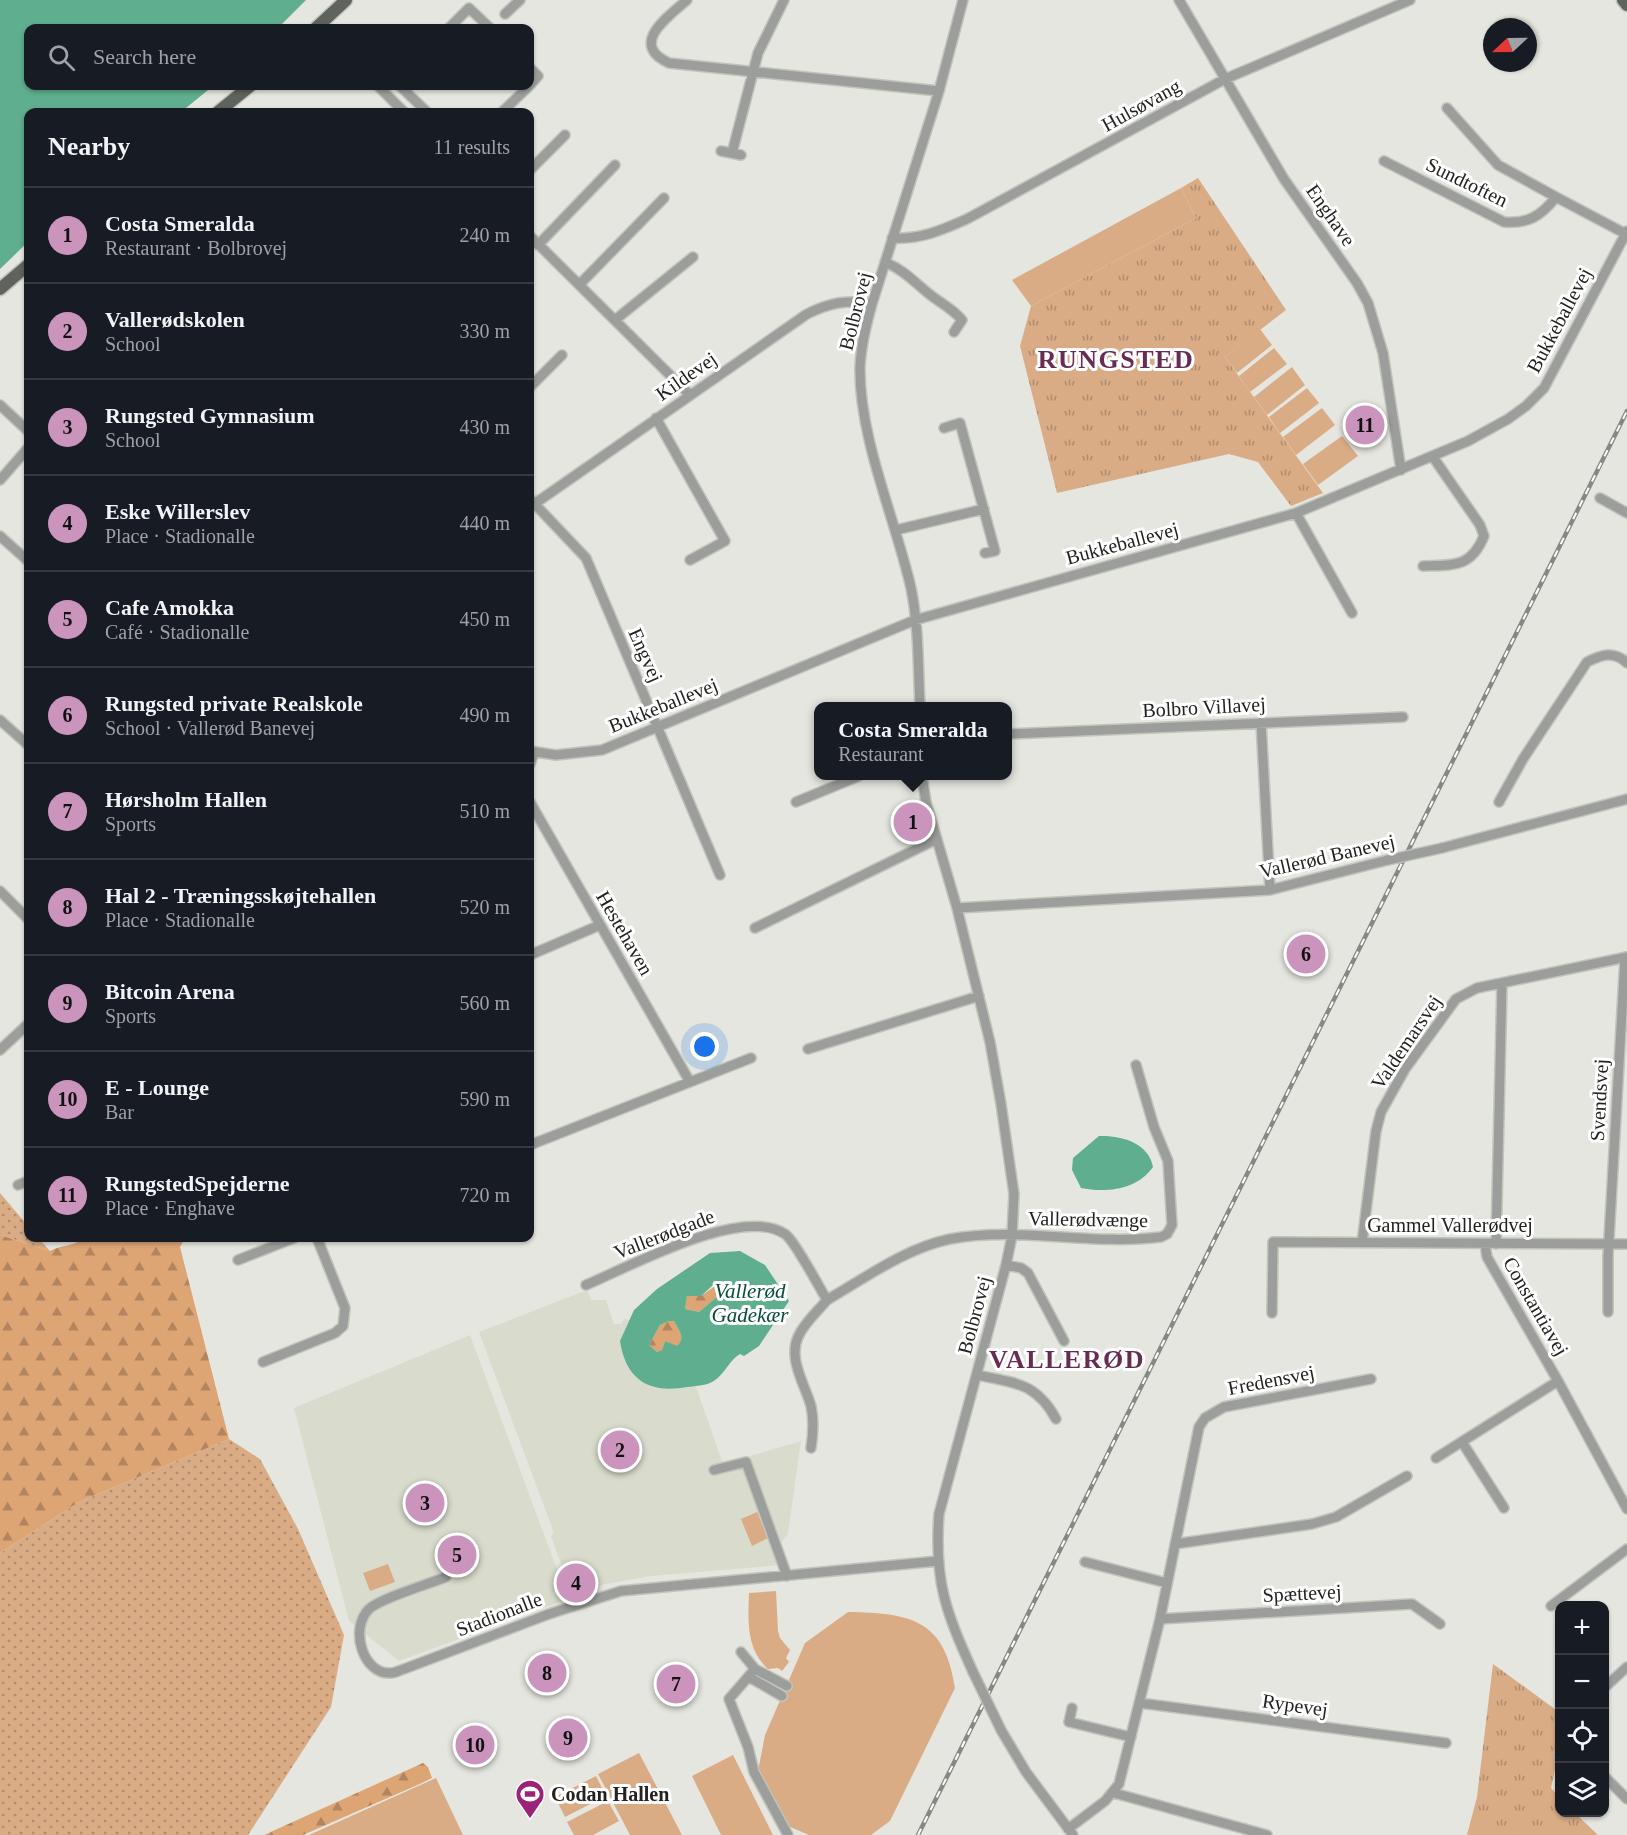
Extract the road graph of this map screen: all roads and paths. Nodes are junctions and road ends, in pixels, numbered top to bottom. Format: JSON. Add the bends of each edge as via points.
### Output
{"nodes":[{"id":1,"x":346,"y":0,"type":"edge"},
{"id":2,"x":520,"y":0,"type":"edge"},
{"id":3,"x":687,"y":0,"type":"edge"},
{"id":4,"x":784,"y":0,"type":"edge"},
{"id":5,"x":963,"y":0,"type":"edge"},
{"id":6,"x":1179,"y":0,"type":"edge"},
{"id":7,"x":1623,"y":0,"type":"edge"},
{"id":8,"x":1404,"y":1,"type":"edge"},
{"id":9,"x":1627,"y":5,"type":"edge"},
{"id":10,"x":505,"y":14,"type":"dead end"},
{"id":11,"x":323,"y":24,"type":"edge"},
{"id":12,"x":453,"y":24,"type":"edge"},
{"id":13,"x":486,"y":24,"type":"edge"},
{"id":14,"x":752,"y":72,"type":"junction"},
{"id":15,"x":1225,"y":80,"type":"junction"},
{"id":16,"x":245,"y":90,"type":"edge"},
{"id":17,"x":382,"y":90,"type":"edge"},
{"id":18,"x":388,"y":90,"type":"edge"},
{"id":19,"x":404,"y":90,"type":"edge"},
{"id":20,"x":524,"y":90,"type":"edge"},
{"id":21,"x":939,"y":91,"type":"junction"},
{"id":22,"x":385,"y":93,"type":"junction"},
{"id":23,"x":223,"y":108,"type":"edge"},
{"id":24,"x":400,"y":108,"type":"edge"},
{"id":25,"x":423,"y":108,"type":"edge"},
{"id":26,"x":506,"y":108,"type":"edge"},
{"id":27,"x":1447,"y":108,"type":"dead end"},
{"id":28,"x":565,"y":135,"type":"dead end"},
{"id":29,"x":721,"y":151,"type":"dead end"},
{"id":30,"x":1384,"y":161,"type":"dead end"},
{"id":31,"x":615,"y":165,"type":"dead end"},
{"id":32,"x":534,"y":166,"type":"edge"},
{"id":33,"x":1556,"y":197,"type":"junction"},
{"id":34,"x":664,"y":198,"type":"dead end"},
{"id":35,"x":1626,"y":233,"type":"edge"},
{"id":36,"x":892,"y":238,"type":"junction"},
{"id":37,"x":534,"y":240,"type":"edge"},
{"id":38,"x":538,"y":244,"type":"junction"},
{"id":39,"x":693,"y":257,"type":"dead end"},
{"id":40,"x":885,"y":262,"type":"junction"},
{"id":41,"x":24,"y":268,"type":"edge"},
{"id":42,"x":579,"y":285,"type":"junction"},
{"id":43,"x":0,"y":289,"type":"edge"},
{"id":44,"x":872,"y":304,"type":"junction"},
{"id":45,"x":615,"y":321,"type":"junction"},
{"id":46,"x":954,"y":332,"type":"dead end"},
{"id":47,"x":562,"y":355,"type":"dead end"},
{"id":48,"x":534,"y":383,"type":"edge"},
{"id":49,"x":690,"y":395,"type":"junction"},
{"id":50,"x":0,"y":405,"type":"edge"},
{"id":51,"x":656,"y":418,"type":"junction"},
{"id":52,"x":24,"y":427,"type":"edge"},
{"id":53,"x":944,"y":428,"type":"dead end"},
{"id":54,"x":24,"y":453,"type":"edge"},
{"id":55,"x":1433,"y":457,"type":"junction"},
{"id":56,"x":1401,"y":470,"type":"junction"},
{"id":57,"x":0,"y":480,"type":"edge"},
{"id":58,"x":1600,"y":498,"type":"dead end"},
{"id":59,"x":534,"y":502,"type":"edge"},
{"id":60,"x":534,"y":507,"type":"edge"},
{"id":61,"x":984,"y":509,"type":"junction"},
{"id":62,"x":1296,"y":513,"type":"junction"},
{"id":63,"x":1627,"y":513,"type":"edge"},
{"id":64,"x":896,"y":530,"type":"junction"},
{"id":65,"x":0,"y":536,"type":"edge"},
{"id":66,"x":985,"y":553,"type":"dead end"},
{"id":67,"x":24,"y":557,"type":"edge"},
{"id":68,"x":690,"y":560,"type":"dead end"},
{"id":69,"x":1423,"y":566,"type":"dead end"},
{"id":70,"x":1352,"y":613,"type":"dead end"},
{"id":71,"x":915,"y":620,"type":"junction"},
{"id":72,"x":1627,"y":663,"type":"edge"},
{"id":73,"x":920,"y":702,"type":"edge"},
{"id":74,"x":1403,"y":717,"type":"dead end"},
{"id":75,"x":0,"y":720,"type":"edge"},
{"id":76,"x":1261,"y":722,"type":"junction"},
{"id":77,"x":658,"y":727,"type":"junction"},
{"id":78,"x":1012,"y":734,"type":"edge"},
{"id":79,"x":24,"y":741,"type":"edge"},
{"id":80,"x":534,"y":752,"type":"edge"},
{"id":81,"x":849,"y":780,"type":"edge"},
{"id":82,"x":923,"y":780,"type":"edge"},
{"id":83,"x":1627,"y":799,"type":"edge"},
{"id":84,"x":796,"y":802,"type":"dead end"},
{"id":85,"x":1499,"y":802,"type":"dead end"},
{"id":86,"x":534,"y":809,"type":"edge"},
{"id":87,"x":937,"y":839,"type":"junction"},
{"id":88,"x":720,"y":875,"type":"dead end"},
{"id":89,"x":1270,"y":890,"type":"junction"},
{"id":90,"x":0,"y":891,"type":"edge"},
{"id":91,"x":957,"y":908,"type":"junction"},
{"id":92,"x":24,"y":915,"type":"edge"},
{"id":93,"x":600,"y":925,"type":"junction"},
{"id":94,"x":755,"y":928,"type":"dead end"},
{"id":95,"x":534,"y":953,"type":"edge"},
{"id":96,"x":1626,"y":958,"type":"edge"},
{"id":97,"x":1502,"y":983,"type":"junction"},
{"id":98,"x":979,"y":996,"type":"junction"},
{"id":99,"x":24,"y":1028,"type":"edge"},
{"id":100,"x":808,"y":1049,"type":"dead end"},
{"id":101,"x":0,"y":1050,"type":"edge"},
{"id":102,"x":751,"y":1058,"type":"dead end"},
{"id":103,"x":1136,"y":1065,"type":"dead end"},
{"id":104,"x":690,"y":1082,"type":"junction"},
{"id":105,"x":534,"y":1143,"type":"edge"},
{"id":106,"x":24,"y":1182,"type":"edge"},
{"id":107,"x":18,"y":1185,"type":"dead end"},
{"id":108,"x":1012,"y":1236,"type":"junction"},
{"id":109,"x":284,"y":1242,"type":"edge"},
{"id":110,"x":318,"y":1242,"type":"edge"},
{"id":111,"x":1362,"y":1243,"type":"junction"},
{"id":112,"x":1485,"y":1244,"type":"junction"},
{"id":113,"x":1496,"y":1244,"type":"junction"},
{"id":114,"x":1609,"y":1245,"type":"junction"},
{"id":115,"x":1627,"y":1245,"type":"edge"},
{"id":116,"x":238,"y":1260,"type":"dead end"},
{"id":117,"x":1006,"y":1265,"type":"junction"},
{"id":118,"x":586,"y":1285,"type":"dead end"},
{"id":119,"x":827,"y":1300,"type":"junction"},
{"id":120,"x":1608,"y":1312,"type":"dead end"},
{"id":121,"x":1272,"y":1313,"type":"dead end"},
{"id":122,"x":1064,"y":1341,"type":"dead end"},
{"id":123,"x":263,"y":1362,"type":"dead end"},
{"id":124,"x":977,"y":1374,"type":"junction"},
{"id":125,"x":1371,"y":1379,"type":"dead end"},
{"id":126,"x":1558,"y":1381,"type":"junction"},
{"id":127,"x":1056,"y":1419,"type":"dead end"},
{"id":128,"x":1462,"y":1442,"type":"junction"},
{"id":129,"x":811,"y":1448,"type":"dead end"},
{"id":130,"x":1436,"y":1458,"type":"dead end"},
{"id":131,"x":714,"y":1470,"type":"dead end"},
{"id":132,"x":1407,"y":1476,"type":"dead end"},
{"id":133,"x":1504,"y":1508,"type":"dead end"},
{"id":134,"x":1627,"y":1509,"type":"edge"},
{"id":135,"x":1175,"y":1544,"type":"junction"},
{"id":136,"x":1627,"y":1549,"type":"edge"},
{"id":137,"x":938,"y":1561,"type":"junction"},
{"id":138,"x":1085,"y":1562,"type":"dead end"},
{"id":139,"x":787,"y":1576,"type":"junction"},
{"id":140,"x":446,"y":1577,"type":"dead end"},
{"id":141,"x":1167,"y":1583,"type":"junction"},
{"id":142,"x":1551,"y":1606,"type":"dead end"},
{"id":143,"x":1160,"y":1620,"type":"junction"},
{"id":144,"x":1440,"y":1624,"type":"dead end"},
{"id":145,"x":741,"y":1652,"type":"dead end"},
{"id":146,"x":1627,"y":1667,"type":"edge"},
{"id":147,"x":752,"y":1673,"type":"junction"},
{"id":148,"x":1609,"y":1684,"type":"edge"},
{"id":149,"x":787,"y":1686,"type":"dead end"},
{"id":150,"x":782,"y":1696,"type":"dead end"},
{"id":151,"x":1140,"y":1703,"type":"junction"},
{"id":152,"x":1072,"y":1708,"type":"dead end"},
{"id":153,"x":1131,"y":1737,"type":"junction"},
{"id":154,"x":1446,"y":1743,"type":"dead end"},
{"id":155,"x":1609,"y":1780,"type":"edge"},
{"id":156,"x":1114,"y":1793,"type":"junction"},
{"id":157,"x":1627,"y":1799,"type":"edge"},
{"id":158,"x":1070,"y":1832,"type":"edge"},
{"id":159,"x":788,"y":1835,"type":"edge"},
{"id":160,"x":1267,"y":1835,"type":"edge"}],
"edges":[{"from":1,"to":11,"type":"main road"},
{"from":2,"to":10,"type":"street"},
{"from":3,"to":14,"type":"street","via":[[656,28],[651,39],[658,57],[669,63]]},
{"from":4,"to":14,"type":"street"},
{"from":5,"to":21,"type":"street","name":"Bolbrovej"},
{"from":6,"to":15,"type":"street","name":"Enghave"},
{"from":7,"to":9,"type":"main road"},
{"from":8,"to":15,"type":"street","name":"Hulsøvang"},
{"from":12,"to":13,"type":"street","via":[[469,8]]},
{"from":14,"to":21,"type":"street"},
{"from":14,"to":29,"type":"street","via":[[736,154]]},
{"from":15,"to":36,"type":"street","name":"Hulsøvang","via":[[967,219],[932,235]]},
{"from":15,"to":56,"type":"street","name":"Enghave","via":[[1284,179],[1368,303],[1383,353]]},
{"from":16,"to":23,"type":"main road"},
{"from":17,"to":22,"type":"street"},
{"from":18,"to":22,"type":"street"},
{"from":19,"to":25,"type":"street"},
{"from":20,"to":26,"type":"street"},
{"from":21,"to":36,"type":"street","name":"Bolbrovej"},
{"from":22,"to":24,"type":"street"},
{"from":27,"to":33,"type":"street","via":[[1498,165]]},
{"from":28,"to":32,"type":"street"},
{"from":30,"to":33,"type":"street","name":"Sundtoften","via":[[1504,222],[1519,224],[1533,219],[1545,212]]},
{"from":31,"to":38,"type":"street"},
{"from":33,"to":35,"type":"street"},
{"from":34,"to":42,"type":"street"},
{"from":35,"to":55,"type":"street","name":"Bukkeballevej","via":[[1544,388],[1508,419]]},
{"from":36,"to":40,"type":"street","name":"Bolbrovej"},
{"from":37,"to":38,"type":"street"},
{"from":38,"to":42,"type":"street"},
{"from":39,"to":45,"type":"street"},
{"from":40,"to":44,"type":"street","name":"Bolbrovej"},
{"from":40,"to":46,"type":"street","via":[[903,270],[928,294],[955,311],[962,320]]},
{"from":41,"to":43,"type":"main road"},
{"from":42,"to":45,"type":"street"},
{"from":44,"to":49,"type":"street","name":"Kildevej","via":[[837,302],[807,314]]},
{"from":44,"to":64,"type":"street","name":"Bolbrovej","via":[[863,336],[861,396]]},
{"from":45,"to":49,"type":"street"},
{"from":47,"to":48,"type":"street"},
{"from":49,"to":51,"type":"street","name":"Kildevej"},
{"from":50,"to":52,"type":"street"},
{"from":51,"to":59,"type":"street","name":"Kildevej"},
{"from":51,"to":68,"type":"street","via":[[725,541]]},
{"from":53,"to":61,"type":"street","via":[[960,423]]},
{"from":54,"to":57,"type":"street"},
{"from":55,"to":56,"type":"street","name":"Bukkeballevej"},
{"from":55,"to":69,"type":"street","via":[[1484,536],[1467,561]]},
{"from":56,"to":62,"type":"street","name":"Bukkeballevej"},
{"from":58,"to":63,"type":"street"},
{"from":60,"to":77,"type":"street","name":"Engvej","via":[[586,558]]},
{"from":61,"to":64,"type":"street"},
{"from":61,"to":66,"type":"street","via":[[995,550]]},
{"from":62,"to":70,"type":"street"},
{"from":62,"to":71,"type":"street","name":"Bukkeballevej"},
{"from":64,"to":71,"type":"street","name":"Bolbrovej"},
{"from":65,"to":67,"type":"street"},
{"from":71,"to":73,"type":"street","name":"Bolbrovej"},
{"from":71,"to":77,"type":"street","name":"Bukkeballevej"},
{"from":72,"to":85,"type":"street","via":[[1614,655],[1601,655],[1587,662]]},
{"from":74,"to":76,"type":"street","name":"Bolbro Villavej"},
{"from":75,"to":79,"type":"street"},
{"from":76,"to":78,"type":"street","name":"Bolbro Villavej"},
{"from":76,"to":89,"type":"street"},
{"from":77,"to":80,"type":"street","name":"Bukkeballevej","via":[[603,750],[556,755]]},
{"from":77,"to":88,"type":"street","name":"Engvej"},
{"from":81,"to":84,"type":"street"},
{"from":82,"to":87,"type":"street","name":"Bolbrovej"},
{"from":83,"to":89,"type":"street","name":"Vallerød Banevej","bridge":true},
{"from":86,"to":93,"type":"street","name":"Hestehaven"},
{"from":87,"to":91,"type":"street","name":"Bolbrovej"},
{"from":87,"to":94,"type":"street"},
{"from":89,"to":91,"type":"street","name":"Vallerød Banevej"},
{"from":90,"to":92,"type":"street"},
{"from":91,"to":98,"type":"street","name":"Bolbrovej"},
{"from":93,"to":95,"type":"street"},
{"from":93,"to":104,"type":"street","name":"Hestehaven"},
{"from":96,"to":97,"type":"street","name":"Valdemarsvej"},
{"from":96,"to":114,"type":"street","name":"Svendsvej"},
{"from":97,"to":111,"type":"street","name":"Valdemarsvej","via":[[1477,988],[1456,999],[1405,1069],[1381,1112]]},
{"from":97,"to":113,"type":"street"},
{"from":98,"to":100,"type":"street"},
{"from":98,"to":108,"type":"street","name":"Bolbrovej","via":[[1014,1194]]},
{"from":99,"to":101,"type":"street"},
{"from":102,"to":104,"type":"street"},
{"from":103,"to":108,"type":"street","name":"Vallerødvænge","via":[[1168,1161],[1171,1230],[1151,1239]]},
{"from":104,"to":105,"type":"street"},
{"from":106,"to":107,"type":"street"},
{"from":108,"to":117,"type":"street","name":"Bolbrovej"},
{"from":108,"to":119,"type":"street","via":[[980,1236],[932,1244]]},
{"from":109,"to":116,"type":"street"},
{"from":110,"to":123,"type":"street","via":[[345,1308],[343,1326]]},
{"from":111,"to":112,"type":"street","name":"Gammel Vallerødvej"},
{"from":111,"to":121,"type":"street","name":"Gammel Vallerødvej","via":[[1273,1242]]},
{"from":112,"to":113,"type":"street","name":"Gammel Vallerødvej"},
{"from":112,"to":126,"type":"street","name":"Constantiavej","via":[[1487,1257]]},
{"from":113,"to":114,"type":"street","name":"Gammel Vallerødvej"},
{"from":114,"to":115,"type":"street","name":"Gammel Vallerødvej"},
{"from":114,"to":120,"type":"street","name":"Svendsvej"},
{"from":117,"to":122,"type":"street","via":[[1028,1273]]},
{"from":117,"to":124,"type":"street","name":"Bolbrovej"},
{"from":118,"to":119,"type":"street","name":"Vallerødgade","via":[[710,1233],[753,1226],[786,1235]]},
{"from":119,"to":129,"type":"street","via":[[803,1328],[795,1348],[811,1408]]},
{"from":124,"to":127,"type":"street","via":[[1027,1386],[1047,1404]]},
{"from":124,"to":137,"type":"street","name":"Bolbrovej","via":[[944,1490]]},
{"from":125,"to":135,"type":"street","name":"Fredensvej","via":[[1224,1407],[1205,1418],[1194,1438]]},
{"from":126,"to":128,"type":"street","name":"Constantiavej"},
{"from":126,"to":134,"type":"street"},
{"from":128,"to":130,"type":"street","name":"Constantiavej"},
{"from":128,"to":133,"type":"street"},
{"from":131,"to":139,"type":"street","via":[[746,1462]]},
{"from":132,"to":135,"type":"street","via":[[1336,1517]]},
{"from":135,"to":141,"type":"street","name":"Fredensvej"},
{"from":136,"to":142,"type":"street"},
{"from":137,"to":139,"type":"street","name":"Stadionalle"},
{"from":137,"to":158,"type":"street","name":"Bolbrovej","bridge":true,"via":[[944,1606],[1001,1730]]},
{"from":138,"to":141,"type":"street"},
{"from":139,"to":140,"type":"street","name":"Stadionalle","via":[[621,1591],[404,1669],[381,1671],[361,1650],[360,1622],[369,1609]]},
{"from":141,"to":143,"type":"street","name":"Fredensvej"},
{"from":143,"to":144,"type":"street","name":"Spættevej","via":[[1412,1604]]},
{"from":143,"to":151,"type":"street","name":"Fredensvej"},
{"from":145,"to":147,"type":"street"},
{"from":146,"to":148,"type":"street"},
{"from":147,"to":149,"type":"street"},
{"from":147,"to":150,"type":"street"},
{"from":147,"to":159,"type":"street","via":[[729,1699],[754,1772]]},
{"from":151,"to":153,"type":"street","name":"Fredensvej"},
{"from":151,"to":154,"type":"street","name":"Rypevej"},
{"from":152,"to":153,"type":"street","via":[[1069,1722]]},
{"from":153,"to":156,"type":"street","name":"Fredensvej"},
{"from":155,"to":157,"type":"street"},
{"from":156,"to":158,"type":"street"},
{"from":156,"to":160,"type":"street"}]}
